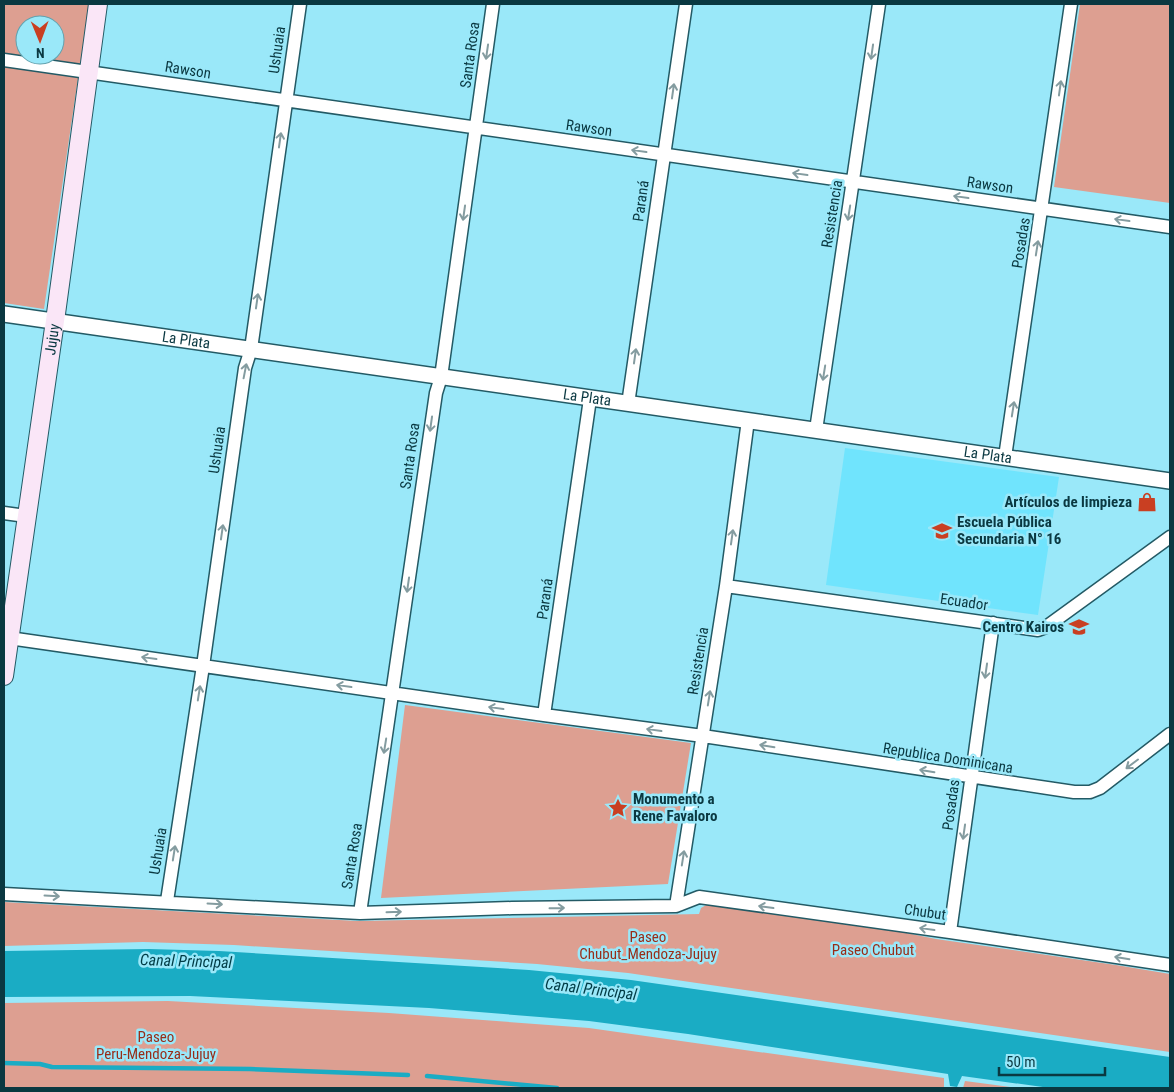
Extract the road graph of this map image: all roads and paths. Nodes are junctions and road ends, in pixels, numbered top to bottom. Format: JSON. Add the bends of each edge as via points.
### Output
{"nodes":[{"id":1,"x":98,"y":4,"type":"edge"},
{"id":2,"x":300,"y":4,"type":"edge"},
{"id":3,"x":493,"y":4,"type":"edge"},
{"id":4,"x":686,"y":4,"type":"edge"},
{"id":5,"x":879,"y":4,"type":"edge"},
{"id":6,"x":1071,"y":4,"type":"edge"},
{"id":7,"x":4,"y":60,"type":"edge"},
{"id":8,"x":88,"y":71,"type":"junction"},
{"id":9,"x":286,"y":101,"type":"junction"},
{"id":10,"x":476,"y":128,"type":"junction"},
{"id":11,"x":664,"y":155,"type":"junction"},
{"id":12,"x":854,"y":182,"type":"junction"},
{"id":13,"x":1043,"y":209,"type":"junction"},
{"id":14,"x":1170,"y":226,"type":"edge"},
{"id":15,"x":4,"y":314,"type":"edge"},
{"id":16,"x":55,"y":321,"type":"junction"},
{"id":17,"x":251,"y":349,"type":"junction"},
{"id":18,"x":441,"y":377,"type":"junction"},
{"id":19,"x":590,"y":399,"type":"junction"},
{"id":20,"x":628,"y":404,"type":"junction"},
{"id":21,"x":748,"y":420,"type":"junction"},
{"id":22,"x":816,"y":430,"type":"junction"},
{"id":23,"x":1005,"y":457,"type":"junction"},
{"id":24,"x":1170,"y":481,"type":"edge"},
{"id":25,"x":4,"y":513,"type":"edge"},
{"id":26,"x":26,"y":516,"type":"junction"},
{"id":27,"x":1170,"y":537,"type":"edge"},
{"id":28,"x":726,"y":586,"type":"junction"},
{"id":29,"x":993,"y":623,"type":"junction"},
{"id":30,"x":9,"y":638,"type":"junction"},
{"id":31,"x":203,"y":666,"type":"junction"},
{"id":32,"x":4,"y":676,"type":"edge"},
{"id":33,"x":393,"y":693,"type":"junction"},
{"id":34,"x":544,"y":715,"type":"junction"},
{"id":35,"x":1170,"y":734,"type":"edge"},
{"id":36,"x":703,"y":736,"type":"junction"},
{"id":37,"x":971,"y":778,"type":"junction"},
{"id":38,"x":4,"y":894,"type":"edge"},
{"id":39,"x":166,"y":901,"type":"junction"},
{"id":40,"x":676,"y":906,"type":"junction"},
{"id":41,"x":360,"y":913,"type":"junction"},
{"id":42,"x":950,"y":932,"type":"junction"},
{"id":43,"x":1170,"y":965,"type":"edge"}],
"edges":[{"from":1,"to":8,"type":"main road","name":"Jujuy"},
{"from":2,"to":9,"type":"street","name":"Ushuaia"},
{"from":3,"to":10,"type":"street","name":"Santa Rosa","one_way":true},
{"from":11,"to":4,"type":"street","name":"Paraná","one_way":true},
{"from":5,"to":12,"type":"street","name":"Resistencia","one_way":true},
{"from":13,"to":6,"type":"street","name":"Posadas","one_way":true},
{"from":7,"to":8,"type":"street","name":"Rawson"},
{"from":8,"to":9,"type":"street","name":"Rawson"},
{"from":8,"to":16,"type":"main road","name":"Jujuy"},
{"from":9,"to":10,"type":"street","name":"Rawson"},
{"from":17,"to":9,"type":"street","name":"Ushuaia","one_way":true},
{"from":11,"to":10,"type":"street","name":"Rawson","one_way":true},
{"from":10,"to":18,"type":"street","name":"Santa Rosa","one_way":true},
{"from":12,"to":11,"type":"street","name":"Rawson","one_way":true},
{"from":20,"to":11,"type":"street","name":"Paraná","one_way":true},
{"from":13,"to":12,"type":"street","name":"Rawson","one_way":true},
{"from":12,"to":22,"type":"street","name":"Resistencia","one_way":true},
{"from":14,"to":13,"type":"street","name":"Rawson","one_way":true},
{"from":23,"to":13,"type":"street","name":"Posadas","one_way":true},
{"from":15,"to":16,"type":"street","name":"La Plata"},
{"from":16,"to":17,"type":"street","name":"La Plata"},
{"from":16,"to":26,"type":"main road","name":"Jujuy"},
{"from":17,"to":18,"type":"street","name":"La Plata"},
{"from":31,"to":17,"type":"street","name":"Ushuaia","one_way":true,"via":[[245,368]]},
{"from":18,"to":19,"type":"street","name":"La Plata"},
{"from":18,"to":33,"type":"street","name":"Santa Rosa","one_way":true,"via":[[436,393]]},
{"from":19,"to":20,"type":"street","name":"La Plata"},
{"from":19,"to":34,"type":"street","name":"Paraná"},
{"from":20,"to":21,"type":"street","name":"La Plata"},
{"from":21,"to":22,"type":"street","name":"La Plata"},
{"from":28,"to":21,"type":"street","name":"Resistencia","one_way":true},
{"from":22,"to":23,"type":"street","name":"La Plata"},
{"from":23,"to":24,"type":"street","name":"La Plata"},
{"from":25,"to":26,"type":"street"},
{"from":26,"to":30,"type":"main road","name":"Jujuy"},
{"from":27,"to":29,"type":"street","name":"Ecuador","via":[[1046,627],[1038,630]]},
{"from":28,"to":29,"type":"street","name":"Ecuador"},
{"from":36,"to":28,"type":"street","name":"Resistencia","one_way":true},
{"from":29,"to":37,"type":"street","name":"Posadas","one_way":true},
{"from":31,"to":30,"type":"street","name":"Republica Dominicana","one_way":true},
{"from":30,"to":32,"type":"main road","name":"Jujuy"},
{"from":33,"to":31,"type":"street","name":"Republica Dominicana","one_way":true},
{"from":39,"to":31,"type":"street","name":"Ushuaia","one_way":true},
{"from":34,"to":33,"type":"street","name":"Republica Dominicana","one_way":true},
{"from":33,"to":41,"type":"street","name":"Santa Rosa","one_way":true},
{"from":36,"to":34,"type":"street","name":"Republica Dominicana","one_way":true},
{"from":35,"to":37,"type":"street","name":"Republica Dominicana","one_way":true,"via":[[1100,788],[1090,792]]},
{"from":37,"to":36,"type":"street","name":"Republica Dominicana","one_way":true},
{"from":40,"to":36,"type":"street","name":"Resistencia","one_way":true},
{"from":37,"to":42,"type":"street","name":"Posadas","one_way":true},
{"from":38,"to":39,"type":"street","one_way":true},
{"from":39,"to":41,"type":"street","one_way":true},
{"from":41,"to":40,"type":"street","one_way":true},
{"from":42,"to":40,"type":"street","name":"Chubut","one_way":true,"via":[[699,897]]},
{"from":43,"to":42,"type":"street","name":"Chubut","one_way":true}]}
